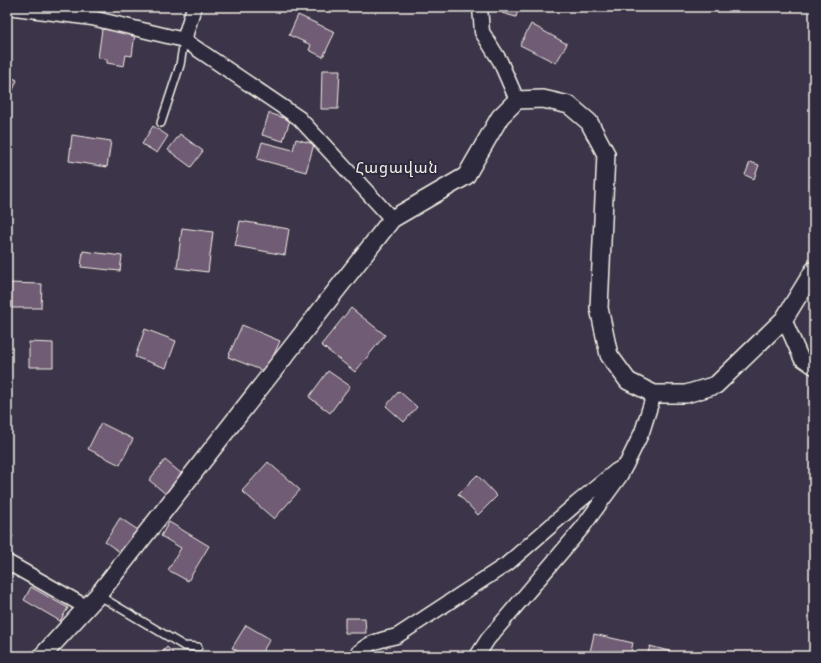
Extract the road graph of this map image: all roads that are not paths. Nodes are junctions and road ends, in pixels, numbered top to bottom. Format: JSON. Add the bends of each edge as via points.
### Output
{"nodes":[{"id":1,"x":7,"y":7,"type":"edge"},
{"id":2,"x":194,"y":7,"type":"edge"},
{"id":3,"x":480,"y":7,"type":"edge"},
{"id":4,"x":184,"y":40,"type":"junction"},
{"id":5,"x":517,"y":100,"type":"junction"},
{"id":6,"x":161,"y":123,"type":"dead end"},
{"id":7,"x":392,"y":219,"type":"junction"},
{"id":8,"x":814,"y":270,"type":"edge"},
{"id":9,"x":784,"y":319,"type":"junction"},
{"id":10,"x":814,"y":367,"type":"edge"},
{"id":11,"x":654,"y":394,"type":"junction"},
{"id":12,"x":626,"y":465,"type":"junction"},
{"id":13,"x":7,"y":562,"type":"edge"},
{"id":14,"x":98,"y":595,"type":"junction"},
{"id":15,"x":86,"y":608,"type":"junction"},
{"id":16,"x":198,"y":647,"type":"dead end"},
{"id":17,"x":42,"y":656,"type":"edge"},
{"id":18,"x":355,"y":656,"type":"edge"},
{"id":19,"x":477,"y":656,"type":"edge"}],
"edges":[{"from":1,"to":4,"type":"street","via":[[92,18]]},
{"from":2,"to":4,"type":"street"},
{"from":3,"to":5,"type":"street","via":[[482,32],[500,61]]},
{"from":4,"to":6,"type":"lane","via":[[180,65]]},
{"from":4,"to":7,"type":"street","via":[[299,118]]},
{"from":5,"to":7,"type":"street","via":[[500,117],[466,176]]},
{"from":5,"to":11,"type":"street","via":[[543,99],[569,105],[589,122],[606,154],[599,308],[609,355],[628,382]]},
{"from":7,"to":14,"type":"street"},
{"from":8,"to":9,"type":"street"},
{"from":9,"to":10,"type":"street","via":[[801,358]]},
{"from":9,"to":11,"type":"street","via":[[716,385],[686,394]]},
{"from":11,"to":12,"type":"street","via":[[642,432]]},
{"from":12,"to":18,"type":"street","via":[[577,503],[507,564],[397,636],[365,645]]},
{"from":12,"to":19,"type":"street","via":[[582,528],[488,639]]},
{"from":13,"to":15,"type":"street"},
{"from":14,"to":15,"type":"street"},
{"from":14,"to":16,"type":"lane","via":[[184,646]]},
{"from":15,"to":17,"type":"street"}]}
